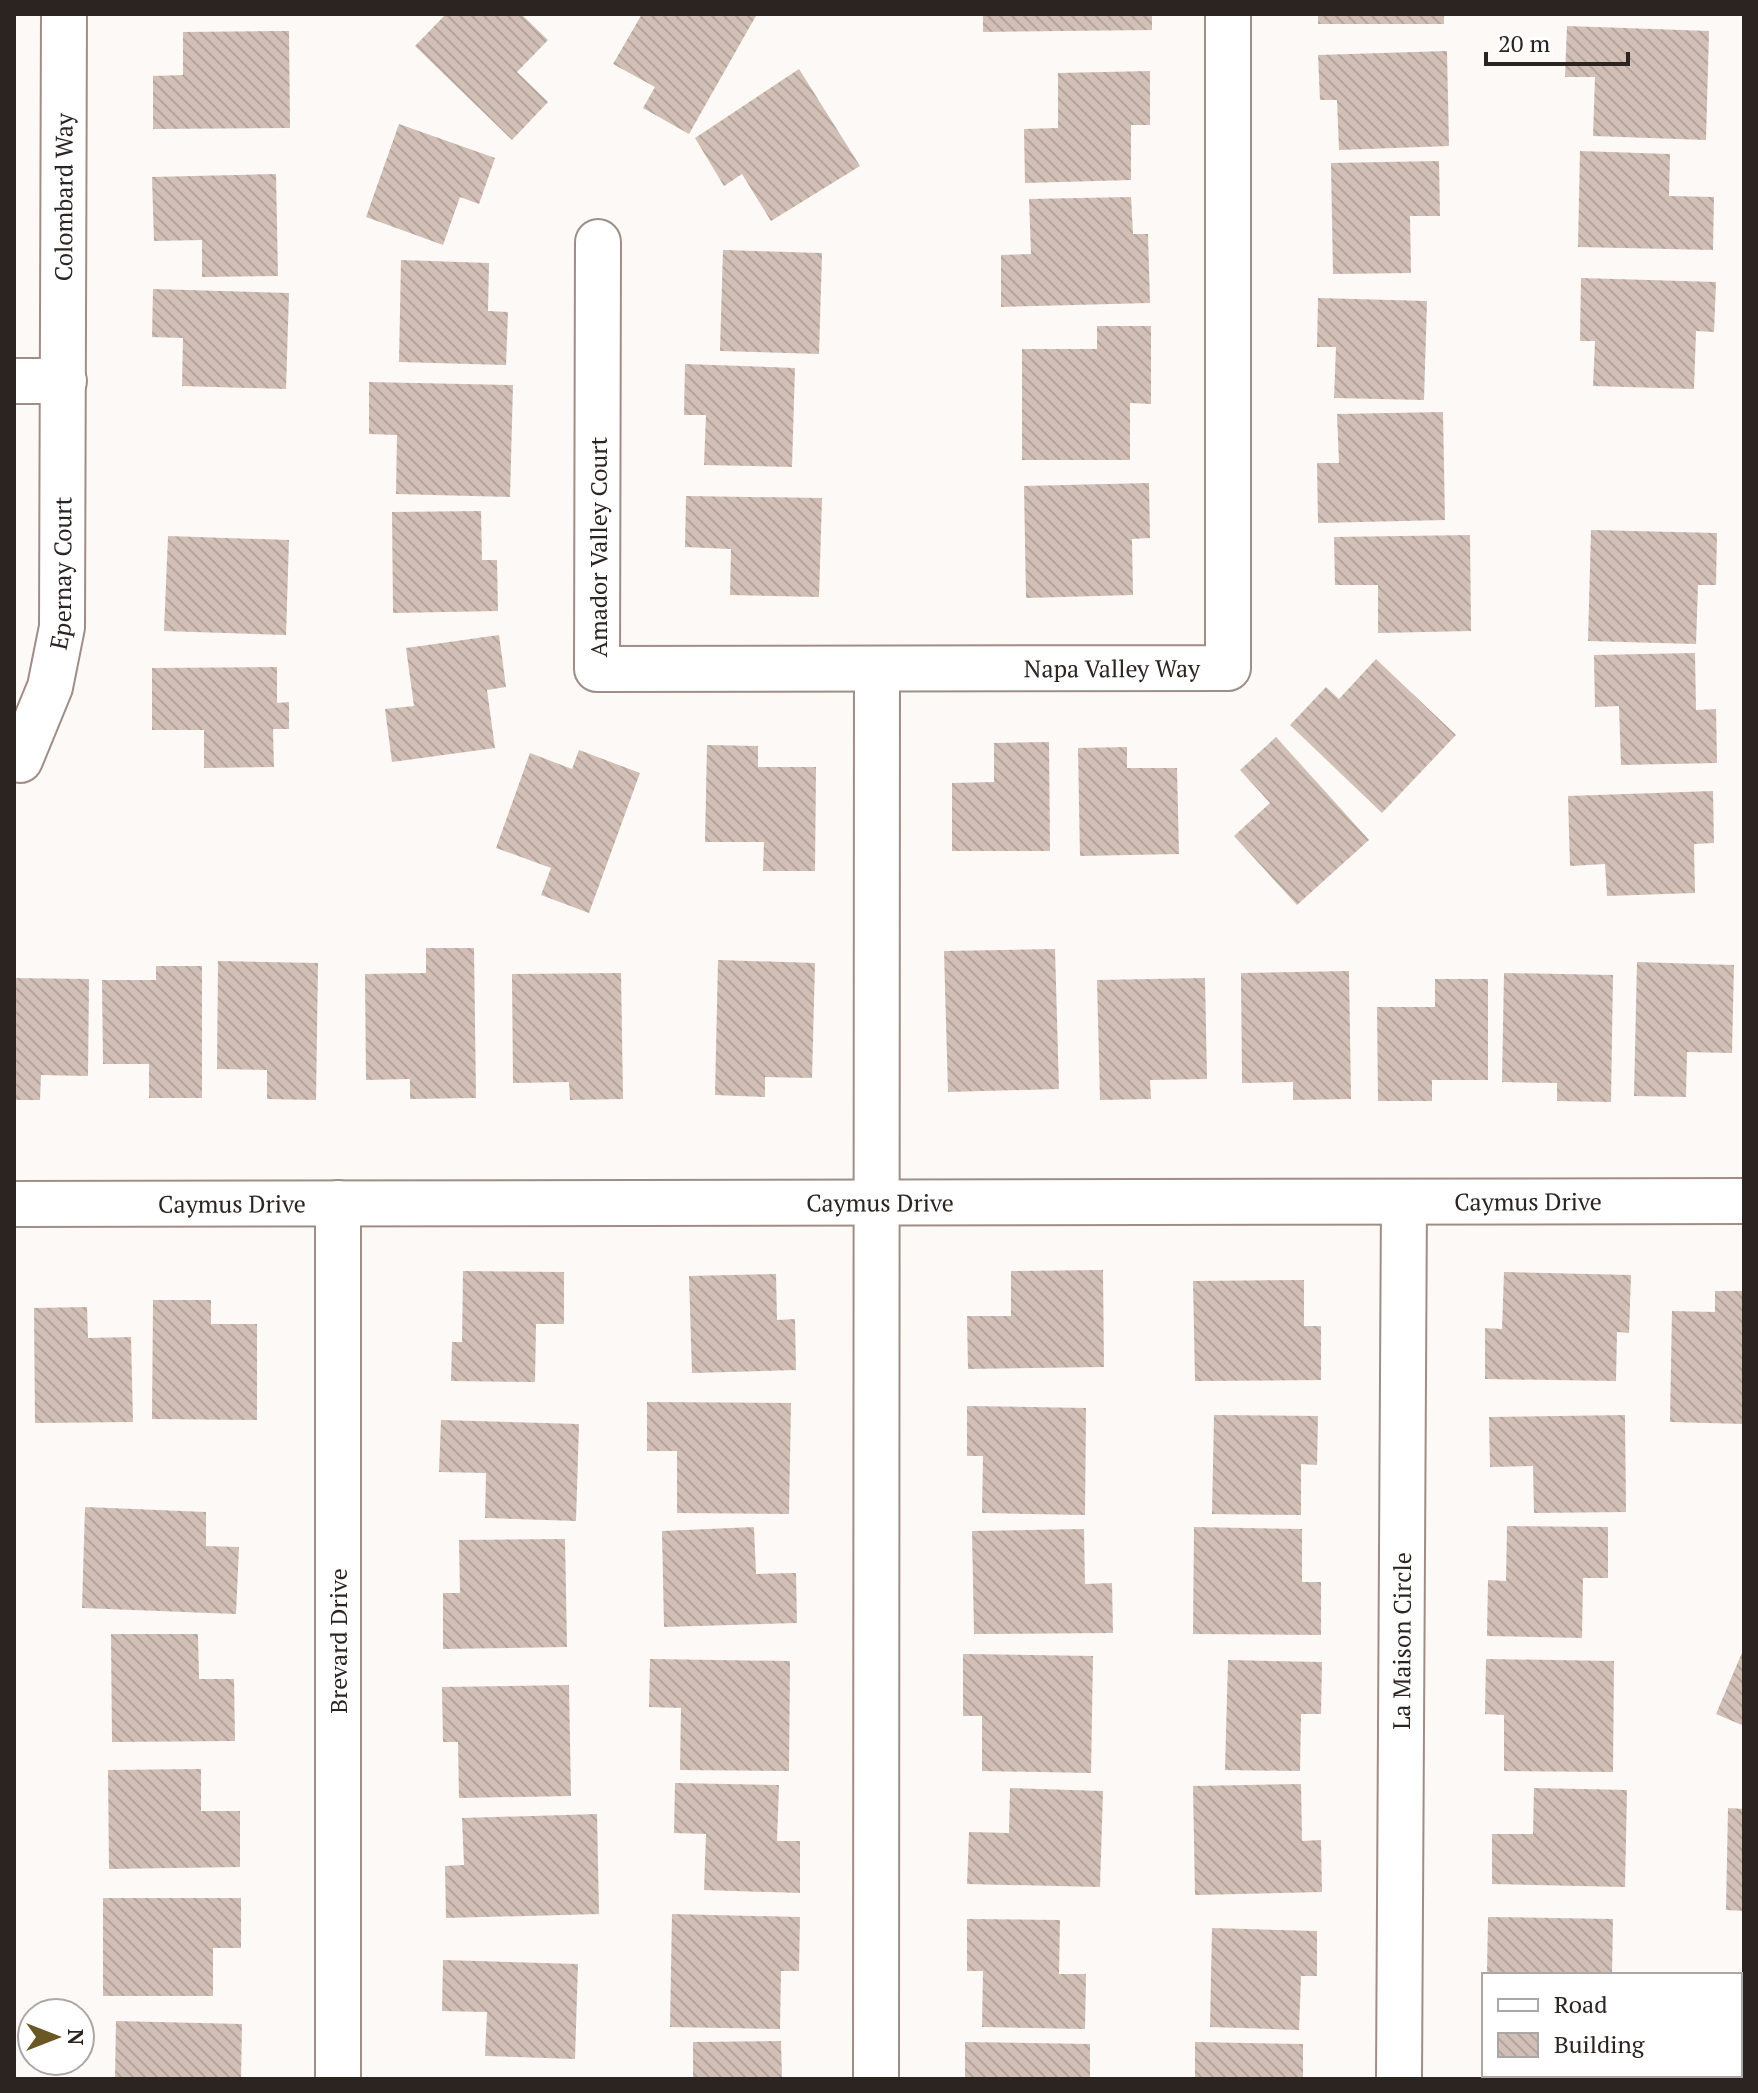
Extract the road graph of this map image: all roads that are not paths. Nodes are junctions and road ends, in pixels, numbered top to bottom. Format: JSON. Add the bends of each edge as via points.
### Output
{"nodes":[{"id":1,"x":64,"y":14,"type":"edge"},
{"id":2,"x":1228,"y":14,"type":"edge"},
{"id":3,"x":598,"y":242,"type":"dead end"},
{"id":4,"x":14,"y":381,"type":"edge"},
{"id":5,"x":64,"y":381,"type":"junction"},
{"id":6,"x":877,"y":669,"type":"junction"},
{"id":7,"x":20,"y":760,"type":"dead end"},
{"id":8,"x":1744,"y":1201,"type":"edge"},
{"id":9,"x":876,"y":1202,"type":"junction"},
{"id":10,"x":1404,"y":1202,"type":"junction"},
{"id":11,"x":338,"y":1203,"type":"junction"},
{"id":12,"x":14,"y":1204,"type":"edge"},
{"id":13,"x":338,"y":2079,"type":"edge"},
{"id":14,"x":876,"y":2079,"type":"edge"},
{"id":15,"x":1399,"y":2079,"type":"edge"}],
"edges":[{"from":1,"to":5,"type":"street","name":"Colombard Way"},
{"from":2,"to":6,"type":"street","name":"Napa Valley Way","via":[[1228,668]]},
{"from":3,"to":6,"type":"street","name":"Amador Valley Court","via":[[597,669]]},
{"from":4,"to":5,"type":"street"},
{"from":5,"to":7,"type":"street","name":"Epernay Court","via":[[62,627],[50,687]]},
{"from":6,"to":9,"type":"street"},
{"from":8,"to":10,"type":"street","name":"Caymus Drive"},
{"from":9,"to":10,"type":"street","name":"Caymus Drive"},
{"from":9,"to":11,"type":"street","name":"Caymus Drive"},
{"from":9,"to":14,"type":"street"},
{"from":10,"to":15,"type":"street","name":"La Maison Circle"},
{"from":11,"to":12,"type":"street","name":"Caymus Drive"},
{"from":11,"to":13,"type":"street","name":"Brevard Drive"}]}
